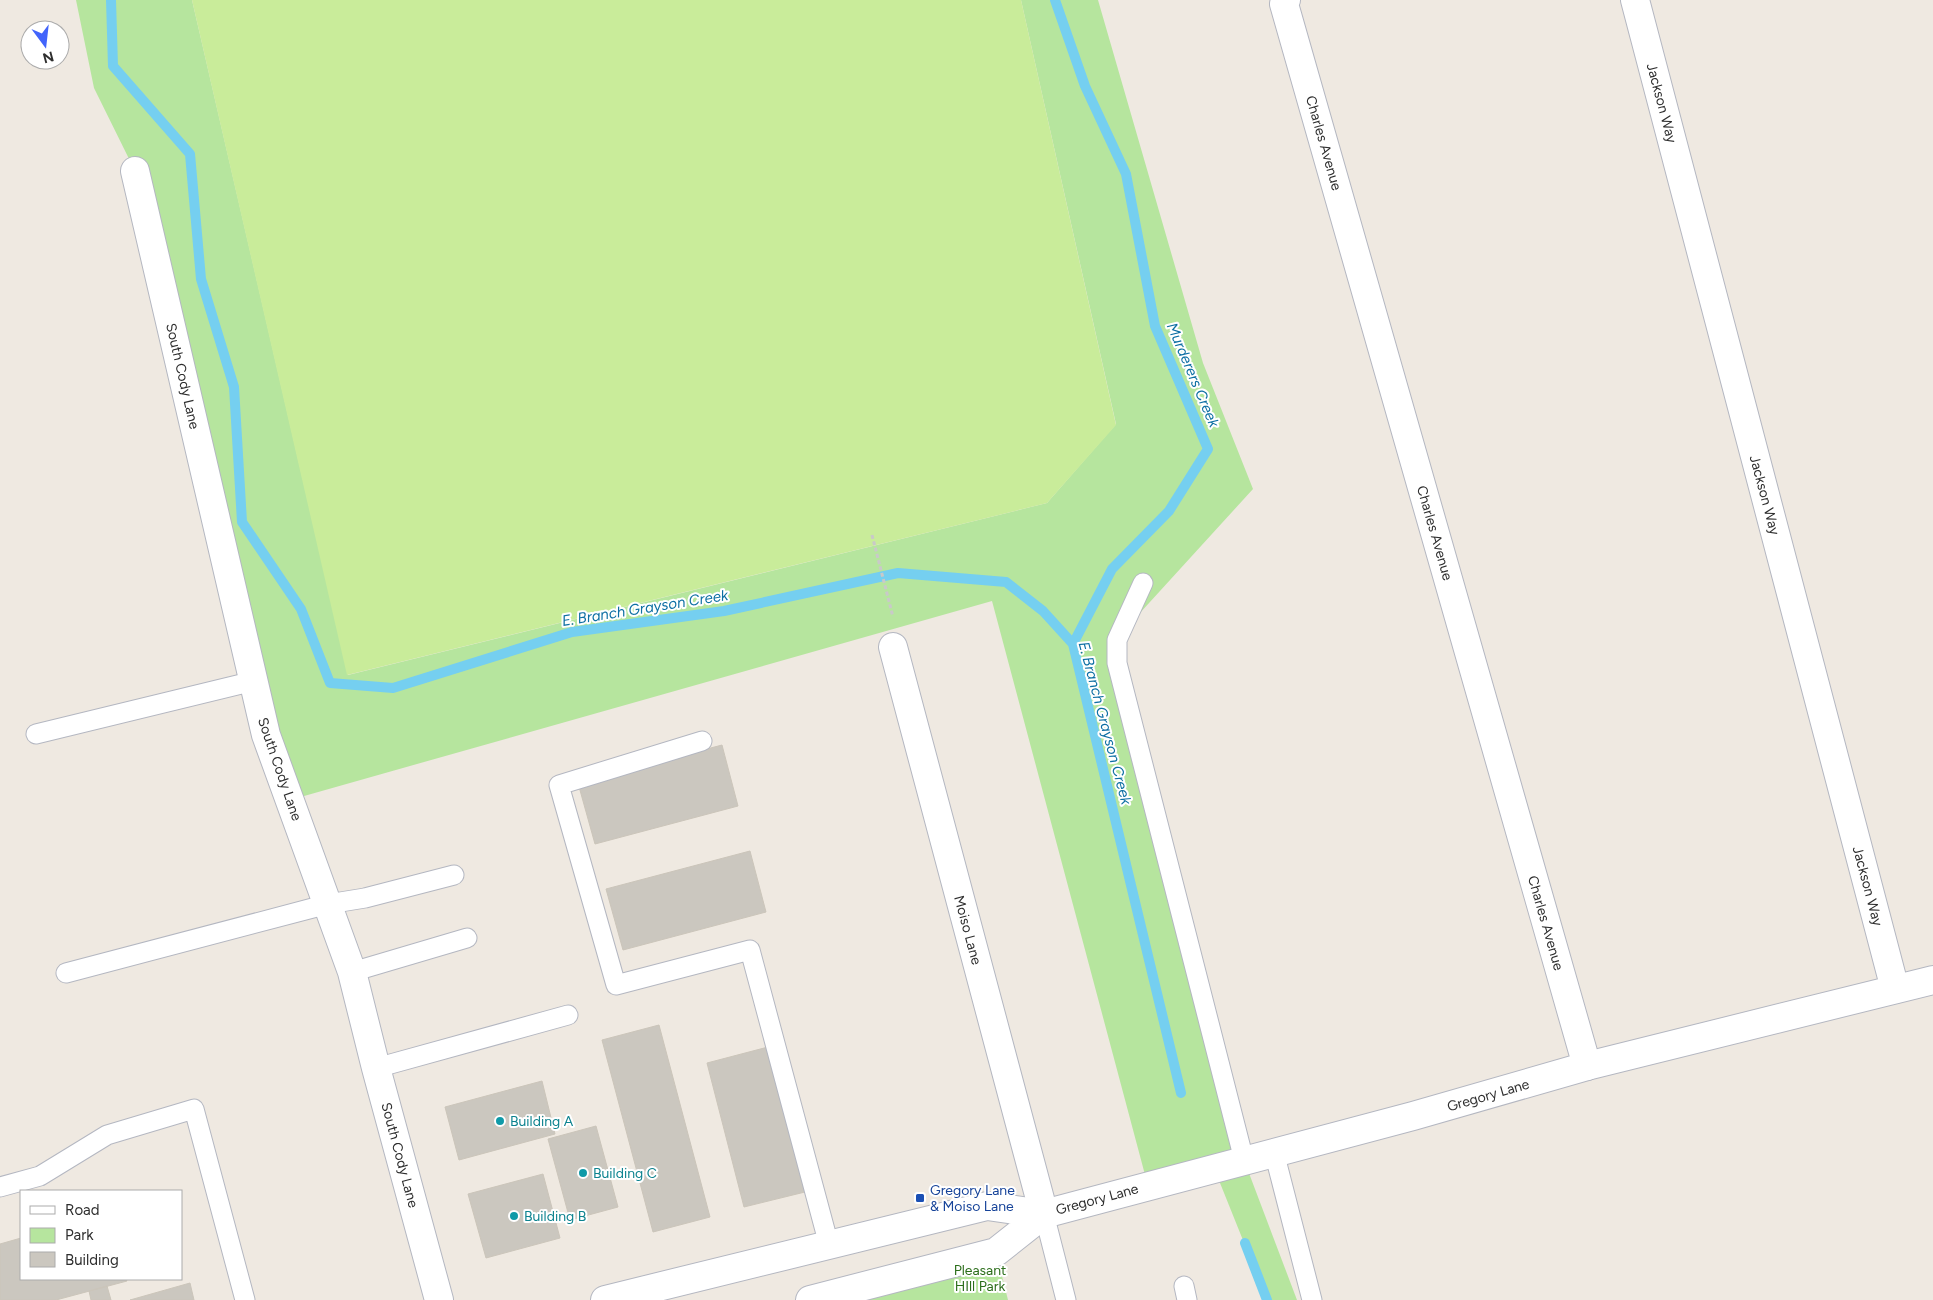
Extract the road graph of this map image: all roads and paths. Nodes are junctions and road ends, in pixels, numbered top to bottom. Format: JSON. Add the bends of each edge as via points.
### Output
{"nodes":[{"id":1,"x":1286,"y":0,"type":"edge"},
{"id":2,"x":1635,"y":0,"type":"edge"},
{"id":3,"x":135,"y":171,"type":"dead end"},
{"id":4,"x":872,"y":535,"type":"dead end"},
{"id":5,"x":1143,"y":584,"type":"dead end"},
{"id":6,"x":888,"y":597,"type":"dead end"},
{"id":7,"x":893,"y":647,"type":"dead end"},
{"id":8,"x":254,"y":681,"type":"junction"},
{"id":9,"x":36,"y":734,"type":"dead end"},
{"id":10,"x":702,"y":741,"type":"dead end"},
{"id":11,"x":454,"y":875,"type":"dead end"},
{"id":12,"x":328,"y":904,"type":"junction"},
{"id":13,"x":466,"y":938,"type":"dead end"},
{"id":14,"x":352,"y":972,"type":"junction"},
{"id":15,"x":66,"y":973,"type":"dead end"},
{"id":16,"x":1933,"y":980,"type":"edge"},
{"id":17,"x":1895,"y":990,"type":"junction"},
{"id":18,"x":568,"y":1015,"type":"dead end"},
{"id":19,"x":1586,"y":1066,"type":"junction"},
{"id":20,"x":376,"y":1068,"type":"junction"},
{"id":21,"x":1274,"y":1152,"type":"junction"},
{"id":22,"x":1244,"y":1160,"type":"junction"},
{"id":23,"x":0,"y":1187,"type":"edge"},
{"id":24,"x":1044,"y":1214,"type":"junction"},
{"id":25,"x":829,"y":1245,"type":"junction"},
{"id":26,"x":245,"y":1300,"type":"edge"},
{"id":27,"x":439,"y":1300,"type":"edge"},
{"id":28,"x":605,"y":1300,"type":"edge"},
{"id":29,"x":810,"y":1300,"type":"edge"},
{"id":30,"x":1066,"y":1300,"type":"edge"},
{"id":31,"x":1312,"y":1300,"type":"edge"}],
"edges":[{"from":1,"to":19,"type":"street","name":"Charles Avenue","via":[[1284,4]]},
{"from":2,"to":17,"type":"street","name":"Jackson Way"},
{"from":3,"to":8,"type":"street","name":"South Cody Lane"},
{"from":4,"to":6,"type":"path"},
{"from":5,"to":22,"type":"lane","via":[[1117,640],[1117,663]]},
{"from":7,"to":24,"type":"street","name":"Moiso Lane"},
{"from":8,"to":9,"type":"lane"},
{"from":8,"to":12,"type":"street","name":"South Cody Lane","via":[[266,735]]},
{"from":10,"to":25,"type":"lane","via":[[559,785],[616,985],[750,950]]},
{"from":11,"to":12,"type":"lane"},
{"from":12,"to":14,"type":"street","name":"South Cody Lane"},
{"from":12,"to":15,"type":"lane"},
{"from":13,"to":14,"type":"lane"},
{"from":14,"to":20,"type":"street","name":"South Cody Lane"},
{"from":16,"to":17,"type":"street","name":"Gregory Lane"},
{"from":17,"to":19,"type":"street","name":"Gregory Lane"},
{"from":18,"to":20,"type":"lane"},
{"from":19,"to":21,"type":"street","name":"Gregory Lane"},
{"from":20,"to":27,"type":"street","name":"South Cody Lane"},
{"from":21,"to":22,"type":"street","name":"Gregory Lane"},
{"from":21,"to":31,"type":"lane"},
{"from":22,"to":24,"type":"street","name":"Gregory Lane"},
{"from":23,"to":26,"type":"lane","via":[[40,1176],[107,1135],[194,1109]]},
{"from":24,"to":25,"type":"street","name":"Gregory Lane","via":[[987,1206]]},
{"from":24,"to":29,"type":"street","name":"Gregory Lane","via":[[996,1252]]},
{"from":24,"to":30,"type":"lane"},
{"from":25,"to":28,"type":"street","name":"Gregory Lane"}]}
